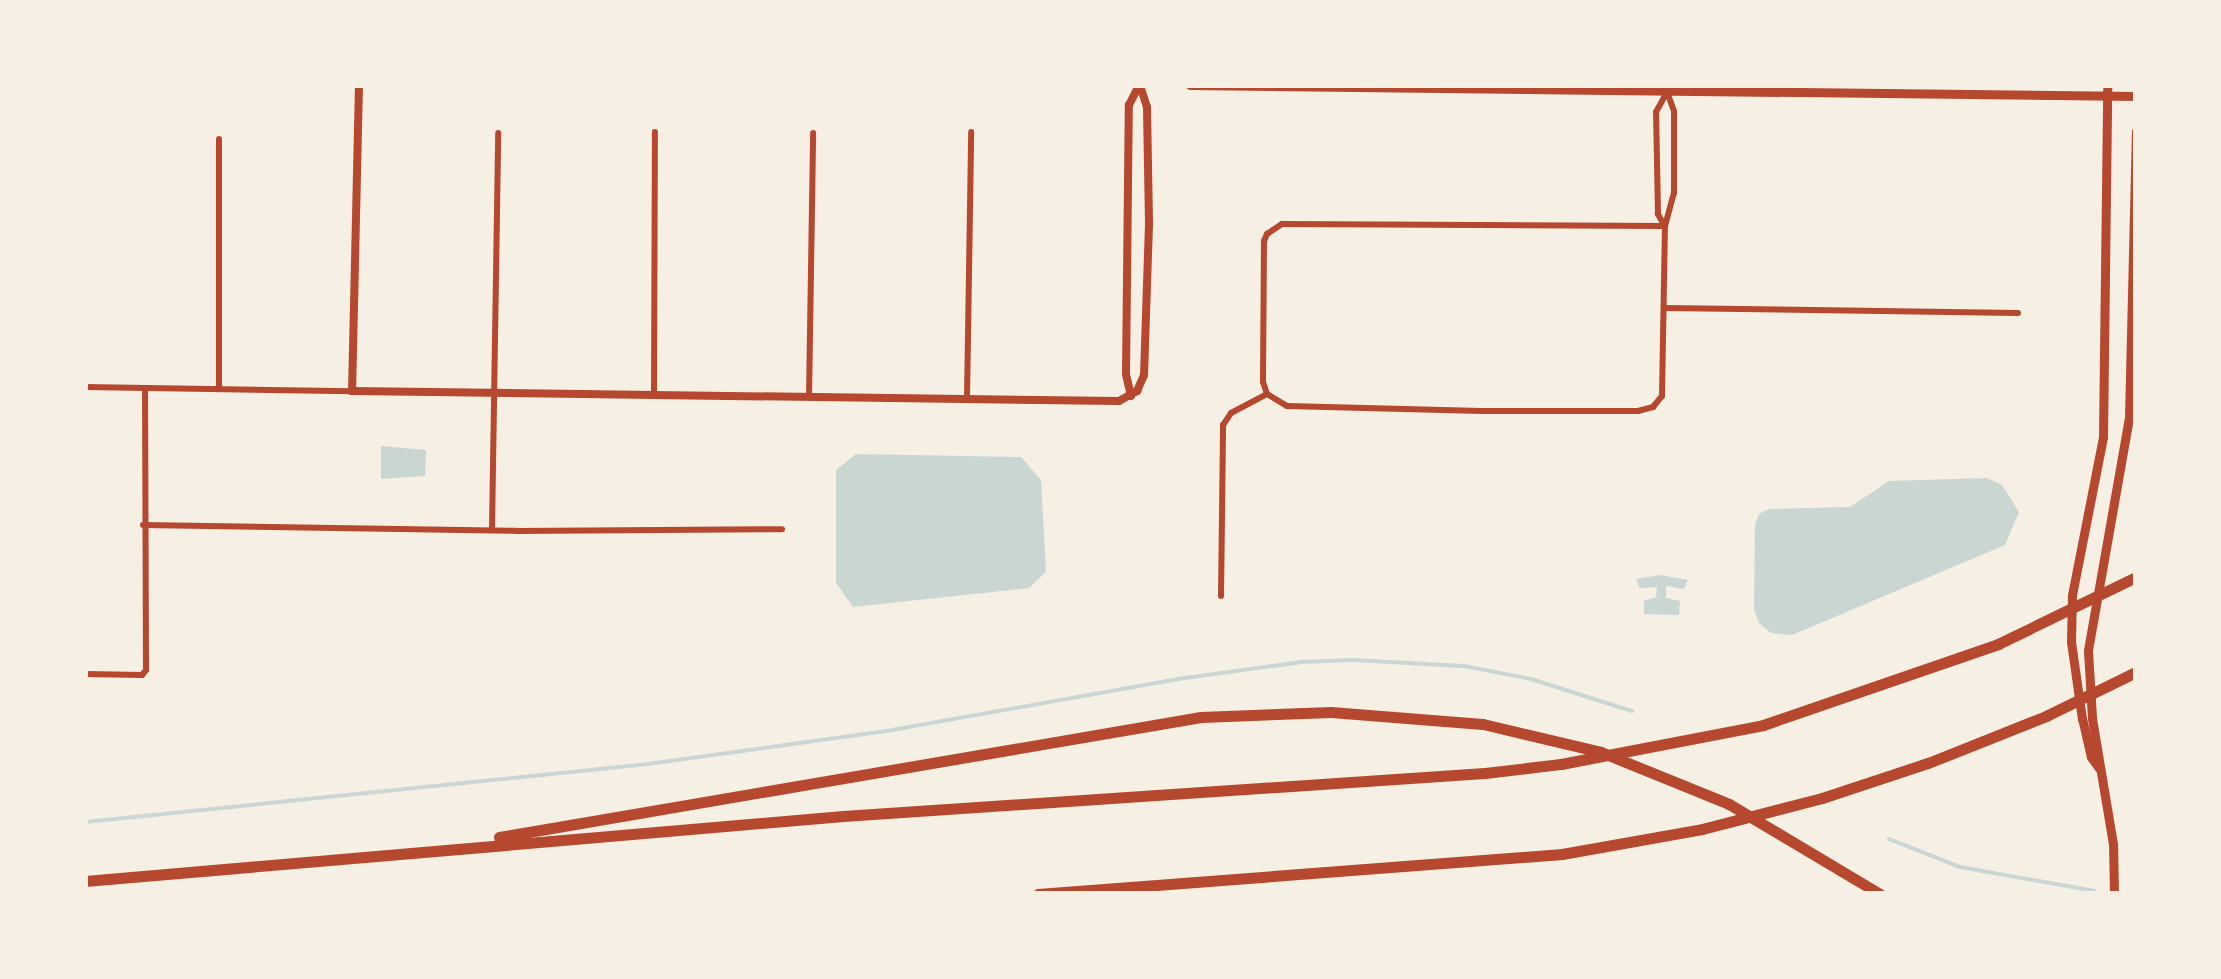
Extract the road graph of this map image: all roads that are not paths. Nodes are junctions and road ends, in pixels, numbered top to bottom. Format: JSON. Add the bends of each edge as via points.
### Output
{"nodes":[{"id":1,"x":360,"y":85,"type":"edge"},
{"id":2,"x":1139,"y":85,"type":"edge"},
{"id":3,"x":1190,"y":85,"type":"edge"},
{"id":4,"x":1666,"y":88,"type":"edge"},
{"id":5,"x":2106,"y":90,"type":"edge"},
{"id":6,"x":2136,"y":96,"type":"edge"},
{"id":7,"x":2136,"y":131,"type":"edge"},
{"id":8,"x":655,"y":132,"type":"dead end"},
{"id":9,"x":971,"y":132,"type":"dead end"},
{"id":10,"x":498,"y":133,"type":"dead end"},
{"id":11,"x":813,"y":133,"type":"dead end"},
{"id":12,"x":219,"y":138,"type":"dead end"},
{"id":13,"x":1664,"y":226,"type":"junction"},
{"id":14,"x":1664,"y":308,"type":"junction"},
{"id":15,"x":2018,"y":313,"type":"dead end"},
{"id":16,"x":85,"y":387,"type":"edge"},
{"id":17,"x":145,"y":388,"type":"junction"},
{"id":18,"x":219,"y":389,"type":"junction"},
{"id":19,"x":352,"y":391,"type":"junction"},
{"id":20,"x":494,"y":392,"type":"junction"},
{"id":21,"x":1266,"y":394,"type":"junction"},
{"id":22,"x":654,"y":395,"type":"junction"},
{"id":23,"x":1131,"y":396,"type":"junction"},
{"id":24,"x":809,"y":397,"type":"junction"},
{"id":25,"x":967,"y":400,"type":"junction"},
{"id":26,"x":143,"y":525,"type":"junction"},
{"id":27,"x":782,"y":529,"type":"dead end"},
{"id":28,"x":492,"y":530,"type":"junction"},
{"id":29,"x":2136,"y":578,"type":"edge"},
{"id":30,"x":1221,"y":596,"type":"dead end"},
{"id":31,"x":2133,"y":673,"type":"edge"},
{"id":32,"x":85,"y":674,"type":"edge"},
{"id":33,"x":2099,"y":768,"type":"junction"},
{"id":34,"x":417,"y":851,"type":"junction"},
{"id":35,"x":85,"y":882,"type":"edge"},
{"id":36,"x":1038,"y":894,"type":"edge"},
{"id":37,"x":1880,"y":894,"type":"edge"},
{"id":38,"x":2114,"y":894,"type":"edge"}],
"edges":[{"from":1,"to":19,"type":"street"},
{"from":2,"to":23,"type":"street","via":[[1129,106]]},
{"from":2,"to":23,"type":"street","via":[[1147,110],[1150,223],[1144,374]]},
{"from":3,"to":4,"type":"main road"},
{"from":4,"to":5,"type":"main road"},
{"from":4,"to":13,"type":"street","via":[[1674,111],[1674,193]]},
{"from":4,"to":13,"type":"street","via":[[1656,112],[1658,214]]},
{"from":5,"to":6,"type":"main road"},
{"from":5,"to":33,"type":"main road","via":[[2103,437],[2072,595],[2071,642],[2082,719]]},
{"from":7,"to":33,"type":"main road","via":[[2129,417],[2088,650]]},
{"from":8,"to":22,"type":"street"},
{"from":9,"to":25,"type":"street"},
{"from":10,"to":20,"type":"street"},
{"from":11,"to":24,"type":"street"},
{"from":12,"to":18,"type":"street"},
{"from":13,"to":14,"type":"street"},
{"from":13,"to":21,"type":"street","via":[[1282,224],[1264,241]]},
{"from":14,"to":15,"type":"street"},
{"from":14,"to":21,"type":"street","via":[[1662,396],[1638,411],[1287,406]]},
{"from":16,"to":17,"type":"street"},
{"from":17,"to":18,"type":"street"},
{"from":17,"to":26,"type":"street"},
{"from":18,"to":19,"type":"street"},
{"from":19,"to":20,"type":"street"},
{"from":20,"to":22,"type":"street"},
{"from":20,"to":28,"type":"street"},
{"from":21,"to":30,"type":"street","via":[[1231,413],[1223,425]]},
{"from":22,"to":24,"type":"street"},
{"from":23,"to":25,"type":"street"},
{"from":24,"to":25,"type":"street"},
{"from":26,"to":28,"type":"street"},
{"from":26,"to":32,"type":"street","via":[[145,673]]},
{"from":27,"to":28,"type":"street"},
{"from":29,"to":34,"type":"highway","via":[[1998,644],[1763,725],[1561,764]]},
{"from":31,"to":36,"type":"highway","via":[[1928,763],[1702,829],[1562,854]]},
{"from":33,"to":38,"type":"main road"},
{"from":34,"to":35,"type":"highway"},
{"from":34,"to":37,"type":"highway","via":[[1201,717],[1330,712],[1441,718],[1542,735],[1657,772],[1760,821]]}]}
